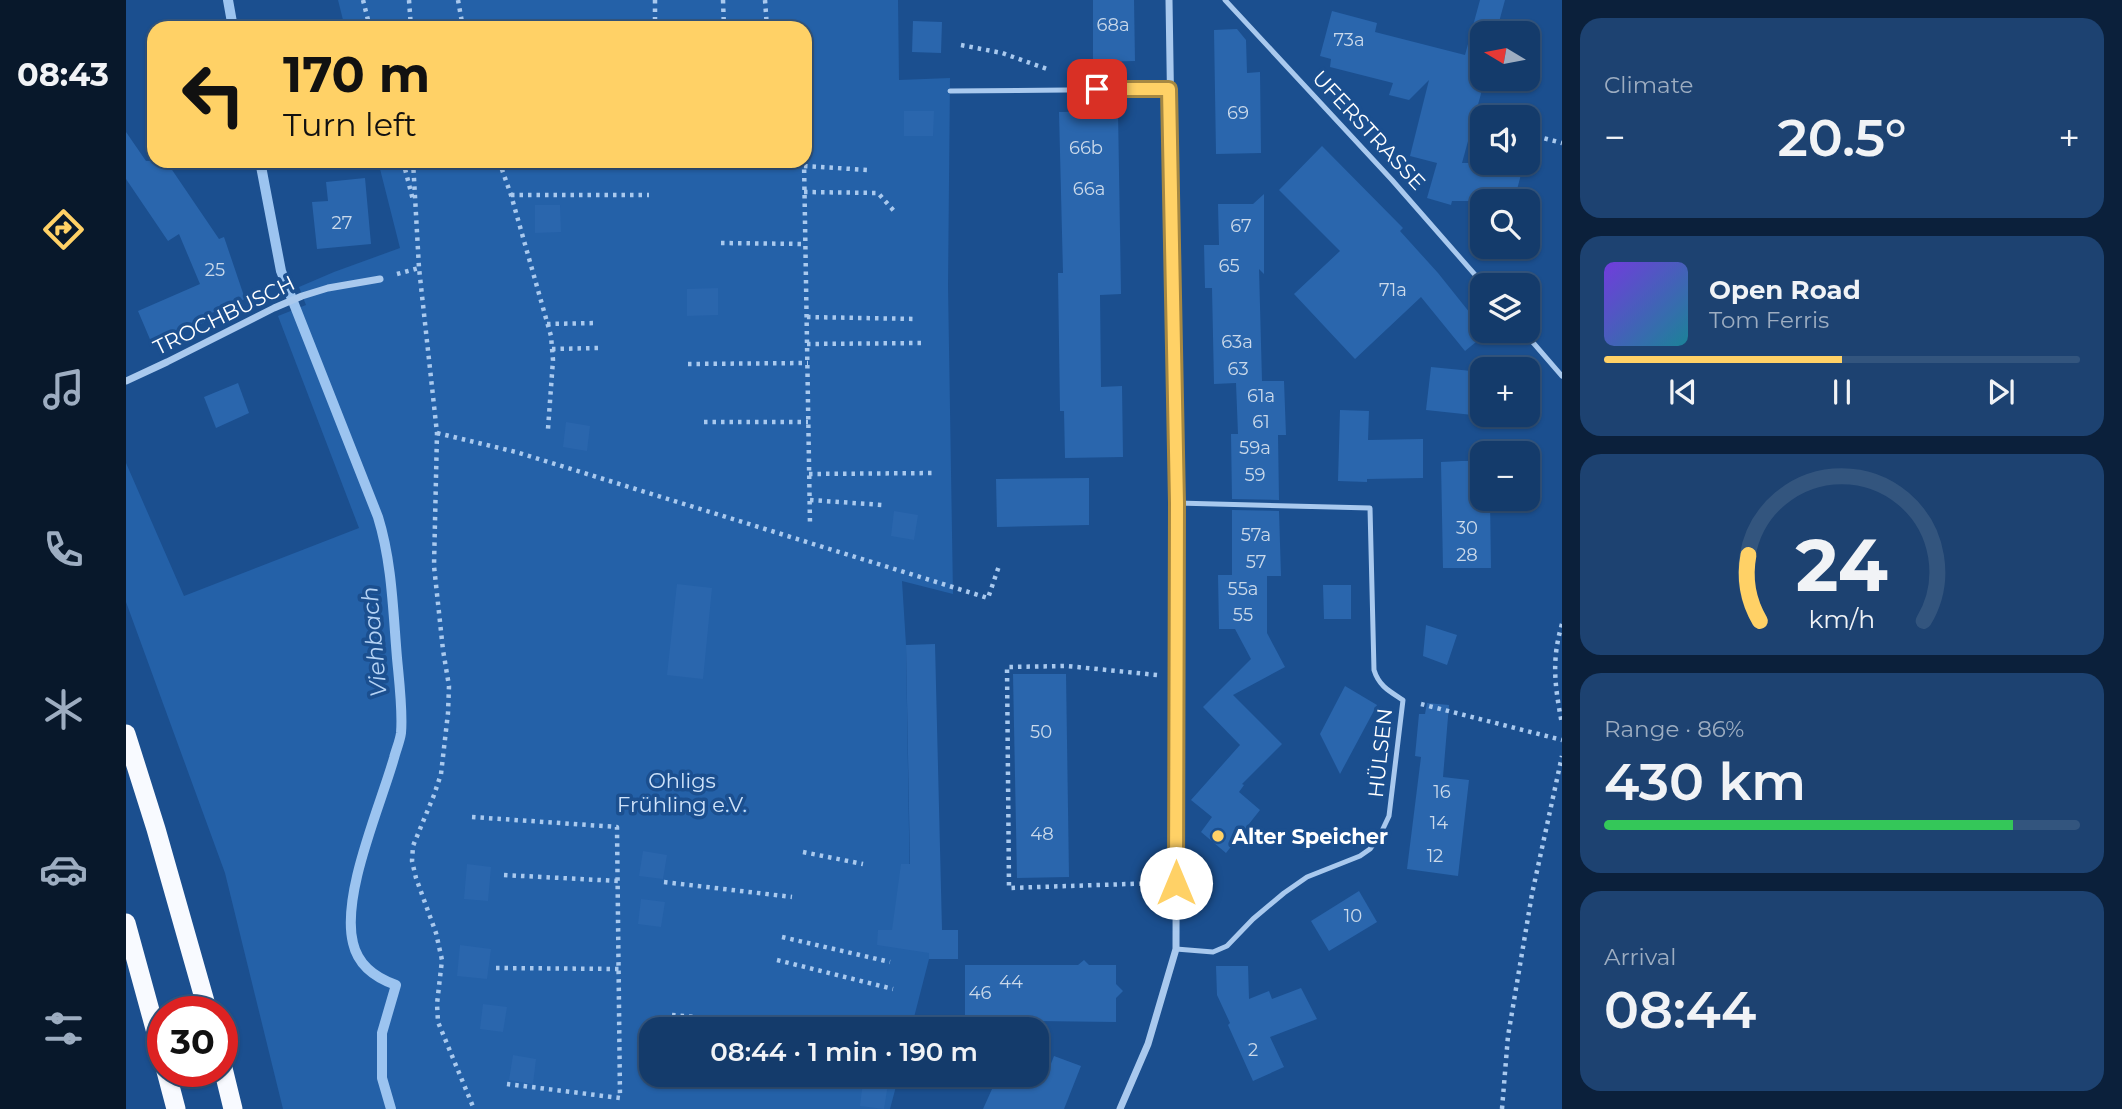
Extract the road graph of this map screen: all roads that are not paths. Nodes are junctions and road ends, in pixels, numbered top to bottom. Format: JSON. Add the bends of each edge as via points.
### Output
{"nodes":[{"id":1,"x":1169,"y":0,"type":"edge"},
{"id":2,"x":1225,"y":0,"type":"edge"},
{"id":3,"x":1169,"y":89,"type":"junction"},
{"id":4,"x":950,"y":91,"type":"dead end"},
{"id":5,"x":1473,"y":273,"type":"edge"},
{"id":6,"x":380,"y":279,"type":"dead end"},
{"id":7,"x":1533,"y":343,"type":"edge"},
{"id":8,"x":1562,"y":376,"type":"edge"},
{"id":9,"x":126,"y":380,"type":"edge"},
{"id":10,"x":1177,"y":503,"type":"junction"},
{"id":11,"x":126,"y":734,"type":"edge"},
{"id":12,"x":126,"y":923,"type":"edge"},
{"id":13,"x":1176,"y":949,"type":"junction"},
{"id":14,"x":203,"y":996,"type":"edge"},
{"id":15,"x":147,"y":1000,"type":"edge"},
{"id":16,"x":170,"y":1087,"type":"edge"},
{"id":17,"x":228,"y":1087,"type":"edge"},
{"id":18,"x":176,"y":1109,"type":"edge"},
{"id":19,"x":233,"y":1109,"type":"edge"},
{"id":20,"x":1119,"y":1109,"type":"edge"}],
"edges":[{"from":1,"to":3,"type":"street"},
{"from":2,"to":5,"type":"lane","name":"UFERSTRASSE"},
{"from":3,"to":4,"type":"lane"},
{"from":3,"to":10,"type":"street"},
{"from":6,"to":9,"type":"street","name":"TROCHBUSCH","via":[[328,288],[274,307]]},
{"from":7,"to":8,"type":"lane"},
{"from":10,"to":13,"type":"street"},
{"from":10,"to":13,"type":"lane","name":"HÜLSEN","via":[[1370,508],[1374,670],[1384,688],[1403,700],[1389,816],[1370,849],[1307,877],[1227,946],[1213,951]]},
{"from":11,"to":14,"type":"highway"},
{"from":12,"to":15,"type":"highway"},
{"from":13,"to":20,"type":"street","via":[[1148,1044]]},
{"from":16,"to":18,"type":"highway"},
{"from":17,"to":19,"type":"highway"}]}
